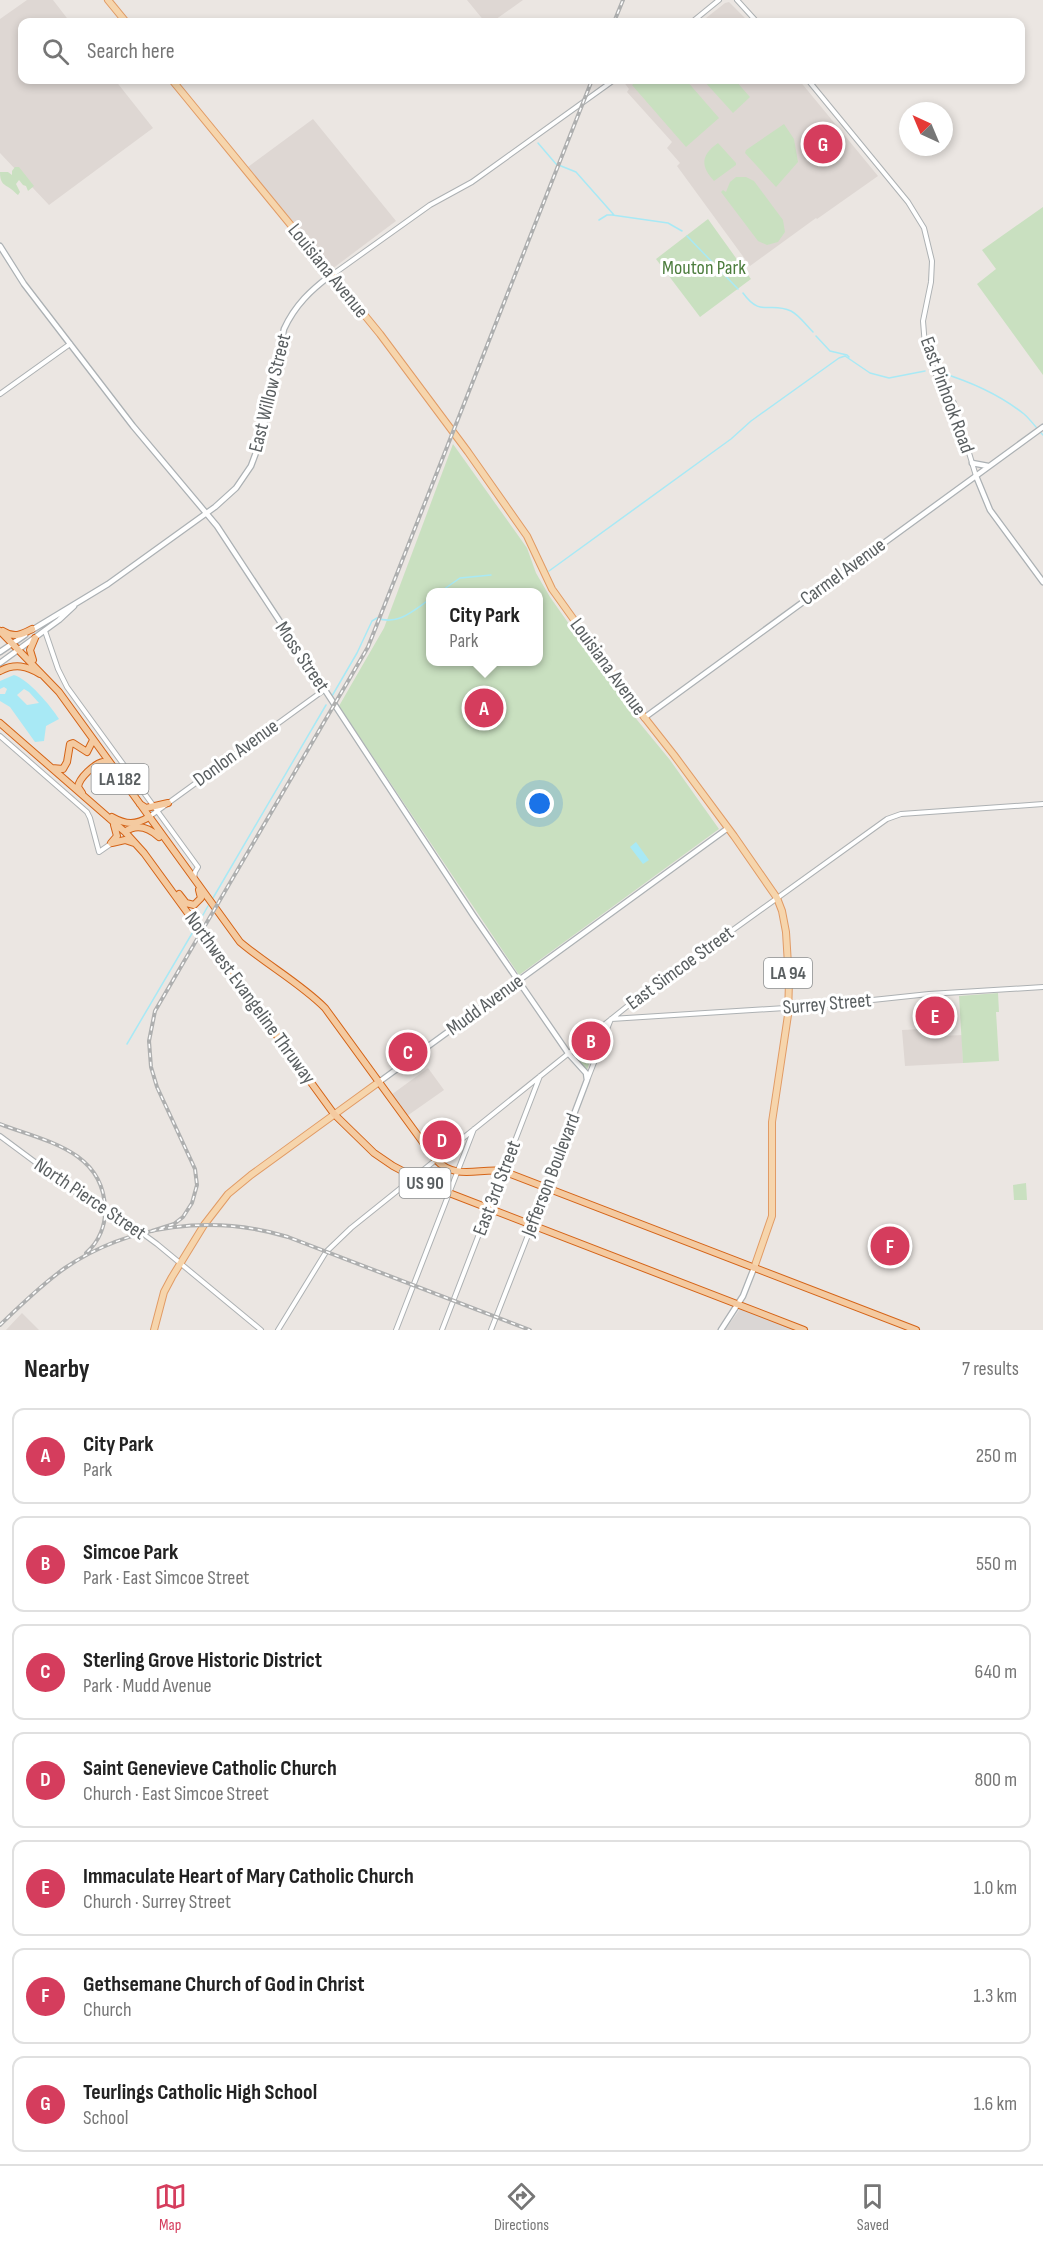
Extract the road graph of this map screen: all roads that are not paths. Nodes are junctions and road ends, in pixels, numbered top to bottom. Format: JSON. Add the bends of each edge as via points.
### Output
{"nodes":[{"id":1,"x":108,"y":0,"type":"edge"},
{"id":2,"x":719,"y":0,"type":"edge"},
{"id":3,"x":737,"y":0,"type":"edge"},
{"id":4,"x":123,"y":18,"type":"edge"},
{"id":5,"x":697,"y":18,"type":"edge"},
{"id":6,"x":753,"y":18,"type":"edge"},
{"id":7,"x":175,"y":84,"type":"edge"},
{"id":8,"x":608,"y":84,"type":"edge"},
{"id":9,"x":811,"y":84,"type":"edge"},
{"id":10,"x":0,"y":246,"type":"edge"},
{"id":11,"x":332,"y":275,"type":"junction"},
{"id":12,"x":70,"y":344,"type":"junction"},
{"id":13,"x":0,"y":394,"type":"edge"},
{"id":14,"x":1042,"y":428,"type":"edge"},
{"id":15,"x":972,"y":463,"type":"junction"},
{"id":16,"x":988,"y":466,"type":"junction"},
{"id":17,"x":976,"y":476,"type":"junction"},
{"id":18,"x":964,"y":484,"type":"junction"},
{"id":19,"x":980,"y":490,"type":"junction"},
{"id":20,"x":207,"y":513,"type":"junction"},
{"id":21,"x":1043,"y":582,"type":"edge"},
{"id":22,"x":74,"y":606,"type":"junction"},
{"id":23,"x":57,"y":613,"type":"junction"},
{"id":24,"x":32,"y":629,"type":"junction"},
{"id":25,"x":0,"y":630,"type":"edge"},
{"id":26,"x":45,"y":631,"type":"junction"},
{"id":27,"x":35,"y":638,"type":"junction"},
{"id":28,"x":12,"y":643,"type":"junction"},
{"id":29,"x":19,"y":650,"type":"junction"},
{"id":30,"x":0,"y":652,"type":"edge"},
{"id":31,"x":0,"y":663,"type":"edge"},
{"id":32,"x":38,"y":668,"type":"junction"},
{"id":33,"x":0,"y":671,"type":"edge"},
{"id":34,"x":49,"y":680,"type":"junction"},
{"id":35,"x":324,"y":690,"type":"junction"},
{"id":36,"x":645,"y":718,"type":"junction"},
{"id":37,"x":0,"y":723,"type":"edge"},
{"id":38,"x":0,"y":736,"type":"edge"},
{"id":39,"x":93,"y":740,"type":"junction"},
{"id":40,"x":51,"y":768,"type":"junction"},
{"id":41,"x":115,"y":771,"type":"junction"},
{"id":42,"x":90,"y":801,"type":"junction"},
{"id":43,"x":168,"y":803,"type":"joint"},
{"id":44,"x":139,"y":804,"type":"junction"},
{"id":45,"x":1043,"y":804,"type":"edge"},
{"id":46,"x":156,"y":809,"type":"junction"},
{"id":47,"x":109,"y":817,"type":"junction"},
{"id":48,"x":149,"y":817,"type":"junction"},
{"id":49,"x":728,"y":828,"type":"junction"},
{"id":50,"x":125,"y":832,"type":"junction"},
{"id":51,"x":111,"y":843,"type":"junction"},
{"id":52,"x":137,"y":845,"type":"junction"},
{"id":53,"x":172,"y":850,"type":"junction"},
{"id":54,"x":149,"y":860,"type":"junction"},
{"id":55,"x":194,"y":880,"type":"junction"},
{"id":56,"x":777,"y":898,"type":"junction"},
{"id":57,"x":518,"y":981,"type":"junction"},
{"id":58,"x":1043,"y":987,"type":"edge"},
{"id":59,"x":788,"y":1007,"type":"junction"},
{"id":60,"x":611,"y":1019,"type":"junction"},
{"id":61,"x":568,"y":1053,"type":"junction"},
{"id":62,"x":541,"y":1075,"type":"junction"},
{"id":63,"x":587,"y":1080,"type":"junction"},
{"id":64,"x":379,"y":1082,"type":"junction"},
{"id":65,"x":334,"y":1114,"type":"junction"},
{"id":66,"x":474,"y":1127,"type":"junction"},
{"id":67,"x":1,"y":1137,"type":"edge"},
{"id":68,"x":435,"y":1159,"type":"junction"},
{"id":69,"x":457,"y":1172,"type":"junction"},
{"id":70,"x":504,"y":1172,"type":"junction"},
{"id":71,"x":413,"y":1177,"type":"junction"},
{"id":72,"x":546,"y":1187,"type":"junction"},
{"id":73,"x":449,"y":1193,"type":"junction"},
{"id":74,"x":489,"y":1209,"type":"junction"},
{"id":75,"x":532,"y":1225,"type":"junction"},
{"id":76,"x":180,"y":1262,"type":"junction"},
{"id":77,"x":754,"y":1268,"type":"junction"},
{"id":78,"x":738,"y":1304,"type":"junction"},
{"id":79,"x":154,"y":1330,"type":"edge"},
{"id":80,"x":261,"y":1330,"type":"edge"},
{"id":81,"x":278,"y":1330,"type":"edge"},
{"id":82,"x":396,"y":1330,"type":"edge"},
{"id":83,"x":442,"y":1330,"type":"edge"},
{"id":84,"x":491,"y":1330,"type":"edge"},
{"id":85,"x":721,"y":1330,"type":"edge"},
{"id":86,"x":804,"y":1330,"type":"edge"},
{"id":87,"x":916,"y":1330,"type":"edge"}],
"edges":[{"from":1,"to":4,"type":"main road"},
{"from":2,"to":5,"type":"street"},
{"from":3,"to":6,"type":"street"},
{"from":7,"to":11,"type":"main road","name":"Louisiana Avenue"},
{"from":8,"to":11,"type":"street","name":"East Willow Street"},
{"from":9,"to":15,"type":"street","name":"East Pinhook Road","via":[[902,195],[924,228],[932,256],[923,321],[927,352],[954,404]]},
{"from":10,"to":12,"type":"main road","name":"Moss Street"},
{"from":11,"to":20,"type":"main road","name":"East Willow Street","via":[[307,294],[288,320],[256,454],[236,488]]},
{"from":11,"to":36,"type":"main road","name":"Louisiana Avenue","via":[[506,505],[527,536],[552,589]]},
{"from":12,"to":13,"type":"street"},
{"from":12,"to":20,"type":"main road","name":"Moss Street"},
{"from":14,"to":16,"type":"main road","name":"Carmel Avenue"},
{"from":15,"to":16,"type":"main road"},
{"from":15,"to":17,"type":"street","name":"East Pinhook Road"},
{"from":16,"to":17,"type":"main road","name":"Carmel Avenue"},
{"from":17,"to":18,"type":"main road","name":"Carmel Avenue"},
{"from":17,"to":19,"type":"main road","name":"East Pinhook Road"},
{"from":18,"to":19,"type":"main road"},
{"from":18,"to":36,"type":"main road","name":"Carmel Avenue"},
{"from":19,"to":21,"type":"main road","name":"East Pinhook Road","via":[[994,516]]},
{"from":20,"to":22,"type":"main road","name":"East Willow Street"},
{"from":20,"to":35,"type":"main road","name":"Moss Street"},
{"from":22,"to":23,"type":"main road","name":"East Willow Street"},
{"from":22,"to":26,"type":"main road","name":"East Willow Street"},
{"from":23,"to":24,"type":"main road","name":"East Willow Street"},
{"from":23,"to":26,"type":"main road","via":[[45,625]]},
{"from":24,"to":25,"type":"highway","via":[[19,636]]},
{"from":24,"to":28,"type":"main road","name":"East Willow Street"},
{"from":25,"to":28,"type":"highway","number":"LA 182"},
{"from":26,"to":27,"type":"main road","name":"East Willow Street"},
{"from":26,"to":46,"type":"street","via":[[64,682]]},
{"from":27,"to":29,"type":"main road","name":"East Willow Street"},
{"from":27,"to":32,"type":"highway","via":[[30,656]]},
{"from":28,"to":29,"type":"highway","number":"LA 182"},
{"from":28,"to":30,"type":"main road","name":"East Willow Street"},
{"from":29,"to":31,"type":"main road","name":"East Willow Street"},
{"from":29,"to":32,"type":"highway","number":"LA 182"},
{"from":32,"to":34,"type":"highway","number":"LA 182"},
{"from":33,"to":34,"type":"highway","via":[[11,666],[26,667]]},
{"from":34,"to":39,"type":"highway","number":"LA 182"},
{"from":35,"to":43,"type":"street","name":"Donlon Avenue"},
{"from":35,"to":57,"type":"main road","name":"Moss Street"},
{"from":36,"to":49,"type":"main road","name":"Louisiana Avenue","number":"LA 94"},
{"from":37,"to":40,"type":"highway","name":"Northwest Evangeline Thruway","number":"LA 182"},
{"from":38,"to":51,"type":"street","via":[[87,812],[99,852]]},
{"from":39,"to":40,"type":"highway","via":[[87,752],[70,744],[63,769]]},
{"from":39,"to":41,"type":"highway","number":"LA 182"},
{"from":40,"to":42,"type":"highway","name":"Northwest Evangeline Thruway","number":"LA 182"},
{"from":41,"to":42,"type":"highway","via":[[103,762],[98,763],[78,784]]},
{"from":41,"to":44,"type":"highway","number":"LA 182"},
{"from":42,"to":47,"type":"highway","name":"Northwest Evangeline Thruway","number":"LA 182"},
{"from":42,"to":48,"type":"highway","via":[[126,823]]},
{"from":43,"to":46,"type":"highway"},
{"from":44,"to":46,"type":"highway"},
{"from":44,"to":48,"type":"highway","number":"LA 182"},
{"from":45,"to":56,"type":"street","name":"East Simcoe Street","via":[[894,815]]},
{"from":46,"to":48,"type":"street"},
{"from":46,"to":55,"type":"street","via":[[198,867]]},
{"from":47,"to":50,"type":"highway","name":"Northwest Evangeline Thruway","number":"LA 182"},
{"from":47,"to":51,"type":"highway","via":[[117,831]]},
{"from":48,"to":53,"type":"highway","number":"LA 182"},
{"from":49,"to":56,"type":"main road","name":"Louisiana Avenue","number":"LA 94"},
{"from":49,"to":57,"type":"main road","name":"Mudd Avenue"},
{"from":50,"to":51,"type":"street"},
{"from":50,"to":52,"type":"highway","name":"Northwest Evangeline Thruway","number":"LA 182"},
{"from":50,"to":53,"type":"highway","via":[[134,827],[145,828]]},
{"from":51,"to":52,"type":"highway","via":[[125,840]]},
{"from":52,"to":54,"type":"highway","name":"Northwest Evangeline Thruway","number":"LA 182"},
{"from":53,"to":55,"type":"highway","number":"LA 182"},
{"from":54,"to":55,"type":"highway","via":[[191,905],[201,898]]},
{"from":54,"to":65,"type":"highway","name":"Northwest Evangeline Thruway","number":"LA 182"},
{"from":55,"to":64,"type":"highway","number":"LA 182","via":[[240,942],[325,1008]]},
{"from":56,"to":59,"type":"main road","name":"Louisiana Avenue","number":"LA 94","via":[[786,932]]},
{"from":56,"to":60,"type":"street","name":"East Simcoe Street"},
{"from":57,"to":61,"type":"main road","name":"Moss Street"},
{"from":57,"to":64,"type":"main road","name":"Mudd Avenue"},
{"from":58,"to":59,"type":"street","name":"Surrey Street"},
{"from":59,"to":60,"type":"street","name":"Surrey Street"},
{"from":59,"to":77,"type":"main road","name":"Louisiana Avenue","number":"LA 94","via":[[772,1122],[772,1216]]},
{"from":60,"to":61,"type":"street","name":"East Simcoe Street"},
{"from":60,"to":63,"type":"street","name":"Jefferson Boulevard"},
{"from":61,"to":62,"type":"street","name":"East Simcoe Street"},
{"from":61,"to":63,"type":"main road","name":"Moss Street","via":[[586,1073]]},
{"from":62,"to":66,"type":"street","name":"East Simcoe Street"},
{"from":62,"to":70,"type":"street","name":"East 3rd Street"},
{"from":63,"to":72,"type":"main road","name":"Jefferson Boulevard"},
{"from":64,"to":65,"type":"main road","name":"Mudd Avenue"},
{"from":64,"to":68,"type":"highway","number":"US 90"},
{"from":65,"to":71,"type":"highway","name":"Northwest Evangeline Thruway","number":"US 90","via":[[369,1148]]},
{"from":65,"to":76,"type":"main road","name":"Mudd Avenue","via":[[240,1184],[217,1208]]},
{"from":66,"to":68,"type":"street","name":"East Simcoe Street"},
{"from":66,"to":69,"type":"street"},
{"from":67,"to":76,"type":"street","name":"North Pierce Street","via":[[105,1214],[142,1233]]},
{"from":68,"to":69,"type":"highway","number":"US 90"},
{"from":68,"to":71,"type":"street","name":"East Simcoe Street"},
{"from":69,"to":70,"type":"highway","number":"US 90"},
{"from":69,"to":73,"type":"street"},
{"from":70,"to":72,"type":"highway","number":"US 90"},
{"from":70,"to":74,"type":"street","name":"East 3rd Street"},
{"from":71,"to":73,"type":"highway","name":"Northwest Evangeline Thruway","number":"US 90"},
{"from":71,"to":81,"type":"street","name":"East Simcoe Street","via":[[329,1248]]},
{"from":72,"to":75,"type":"main road","name":"Jefferson Boulevard"},
{"from":72,"to":77,"type":"highway","number":"US 90"},
{"from":73,"to":74,"type":"highway","name":"Northwest Evangeline Thruway","number":"US 90"},
{"from":73,"to":82,"type":"street"},
{"from":74,"to":75,"type":"highway","name":"Northwest Evangeline Thruway","number":"US 90"},
{"from":74,"to":83,"type":"street","name":"East 3rd Street"},
{"from":75,"to":78,"type":"highway","number":"US 90"},
{"from":75,"to":84,"type":"street","name":"Jefferson Boulevard"},
{"from":76,"to":79,"type":"main road","name":"Mudd Avenue","via":[[164,1292]]},
{"from":76,"to":80,"type":"street","name":"North Pierce Street"},
{"from":77,"to":78,"type":"main road","name":"Louisiana Avenue"},
{"from":77,"to":87,"type":"highway","number":"US 90"},
{"from":78,"to":85,"type":"main road","name":"Louisiana Avenue"},
{"from":78,"to":86,"type":"highway","number":"US 90"}]}
